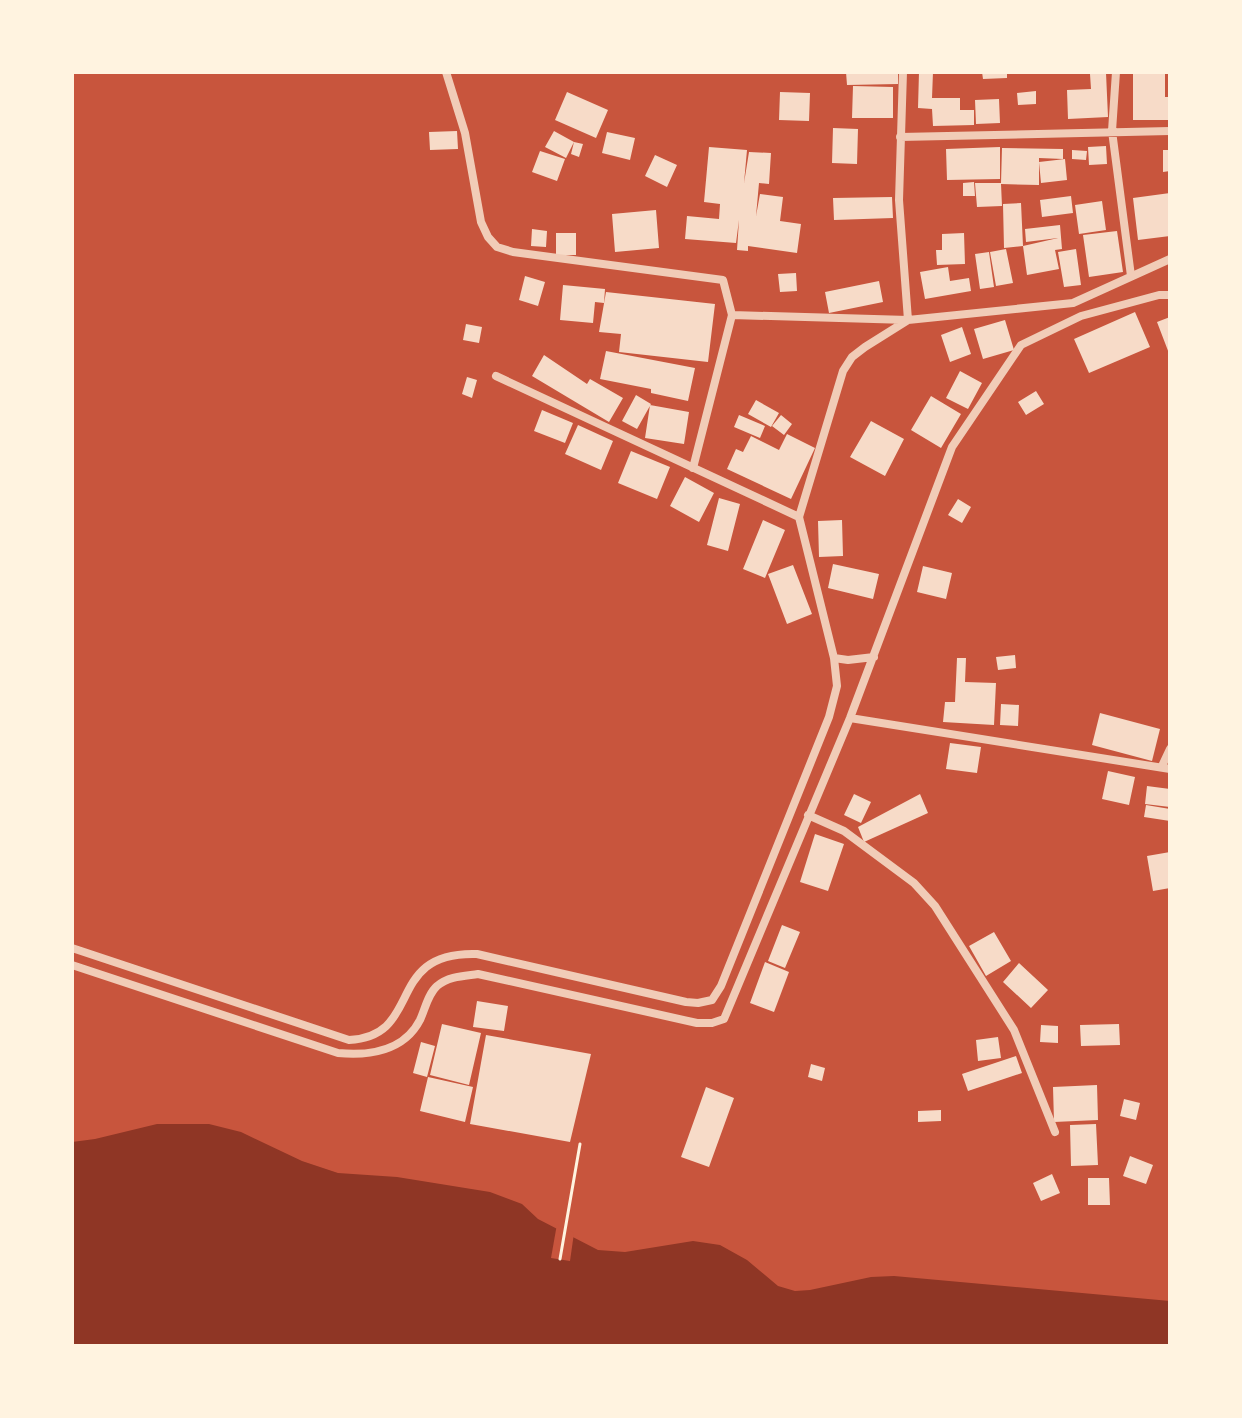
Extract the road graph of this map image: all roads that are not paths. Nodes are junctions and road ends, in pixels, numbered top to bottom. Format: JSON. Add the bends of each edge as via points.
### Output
{"nodes":[{"id":1,"x":446,"y":72,"type":"edge"},
{"id":2,"x":903,"y":72,"type":"edge"},
{"id":3,"x":1116,"y":72,"type":"edge"},
{"id":4,"x":1112,"y":131,"type":"junction"},
{"id":5,"x":1170,"y":131,"type":"edge"},
{"id":6,"x":900,"y":137,"type":"junction"},
{"id":7,"x":1170,"y":259,"type":"edge"},
{"id":8,"x":1131,"y":276,"type":"junction"},
{"id":9,"x":1170,"y":295,"type":"edge"},
{"id":10,"x":732,"y":315,"type":"junction"},
{"id":11,"x":908,"y":320,"type":"junction"},
{"id":12,"x":496,"y":376,"type":"dead end"},
{"id":13,"x":693,"y":468,"type":"junction"},
{"id":14,"x":799,"y":517,"type":"junction"},
{"id":15,"x":874,"y":657,"type":"junction"},
{"id":16,"x":834,"y":658,"type":"junction"},
{"id":17,"x":850,"y":718,"type":"junction"},
{"id":18,"x":1170,"y":749,"type":"edge"},
{"id":19,"x":1166,"y":767,"type":"edge"},
{"id":20,"x":808,"y":815,"type":"junction"},
{"id":21,"x":72,"y":948,"type":"edge"},
{"id":22,"x":72,"y":965,"type":"edge"},
{"id":23,"x":1055,"y":1132,"type":"dead end"}],
"edges":[{"from":1,"to":10,"type":"street","via":[[465,133],[481,222],[497,247],[723,280]]},
{"from":2,"to":6,"type":"street"},
{"from":3,"to":4,"type":"street"},
{"from":4,"to":5,"type":"street"},
{"from":4,"to":6,"type":"street"},
{"from":4,"to":8,"type":"street"},
{"from":6,"to":11,"type":"street"},
{"from":7,"to":8,"type":"street"},
{"from":8,"to":11,"type":"street","via":[[1073,303]]},
{"from":9,"to":15,"type":"street","via":[[1081,316],[1021,345],[952,447]]},
{"from":10,"to":11,"type":"street"},
{"from":10,"to":13,"type":"street"},
{"from":11,"to":14,"type":"street","via":[[852,357],[843,371]]},
{"from":12,"to":13,"type":"street"},
{"from":13,"to":14,"type":"street"},
{"from":14,"to":16,"type":"street"},
{"from":15,"to":16,"type":"street"},
{"from":15,"to":17,"type":"street"},
{"from":16,"to":21,"type":"street","via":[[837,686],[829,717],[712,1000],[686,1002],[454,953],[422,968],[400,1010],[379,1033],[349,1040]]},
{"from":17,"to":19,"type":"street"},
{"from":17,"to":20,"type":"street"},
{"from":18,"to":19,"type":"street"},
{"from":20,"to":22,"type":"street","via":[[731,1008],[724,1019],[712,1023],[478,974],[453,977],[435,988],[419,1022],[389,1048],[365,1055],[338,1053]]},
{"from":20,"to":23,"type":"street","via":[[844,831],[914,883],[935,906],[1014,1030]]}]}
